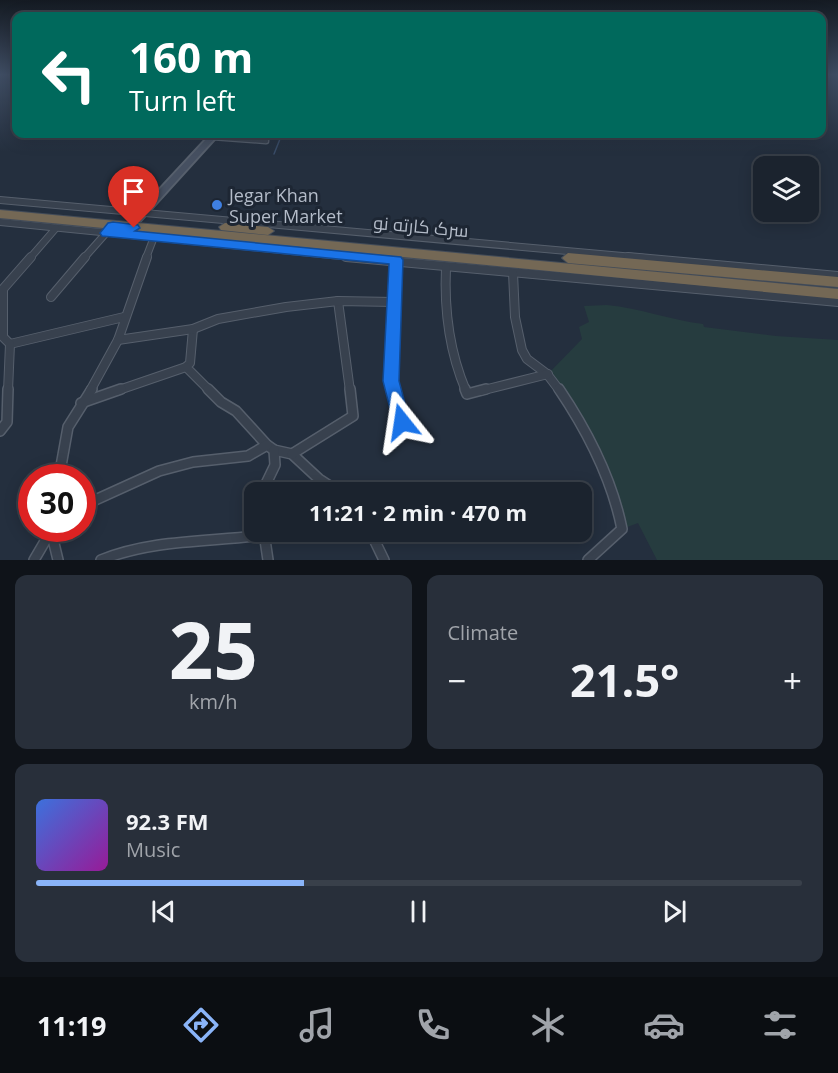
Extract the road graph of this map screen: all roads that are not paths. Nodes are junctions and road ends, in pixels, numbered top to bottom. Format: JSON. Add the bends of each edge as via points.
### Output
{"nodes":[{"id":1,"x":210,"y":138,"type":"edge"},
{"id":2,"x":240,"y":138,"type":"edge"},
{"id":3,"x":266,"y":141,"type":"dead end"},
{"id":4,"x":0,"y":200,"type":"edge"},
{"id":5,"x":0,"y":207,"type":"edge"},
{"id":6,"x":0,"y":214,"type":"edge"},
{"id":7,"x":140,"y":216,"type":"junction"},
{"id":8,"x":0,"y":222,"type":"edge"},
{"id":9,"x":172,"y":227,"type":"junction"},
{"id":10,"x":56,"y":228,"type":"junction"},
{"id":11,"x":109,"y":229,"type":"junction"},
{"id":12,"x":154,"y":237,"type":"junction"},
{"id":13,"x":243,"y":242,"type":"junction"},
{"id":14,"x":396,"y":260,"type":"junction"},
{"id":15,"x":446,"y":267,"type":"junction"},
{"id":16,"x":513,"y":273,"type":"junction"},
{"id":17,"x":838,"y":276,"type":"edge"},
{"id":18,"x":10,"y":281,"type":"junction"},
{"id":19,"x":838,"y":282,"type":"edge"},
{"id":20,"x":0,"y":285,"type":"edge"},
{"id":21,"x":838,"y":294,"type":"edge"},
{"id":22,"x":51,"y":297,"type":"dead end"},
{"id":23,"x":338,"y":301,"type":"junction"},
{"id":24,"x":394,"y":302,"type":"junction"},
{"id":25,"x":838,"y":302,"type":"edge"},
{"id":26,"x":1,"y":314,"type":"edge"},
{"id":27,"x":124,"y":317,"type":"junction"},
{"id":28,"x":193,"y":329,"type":"junction"},
{"id":29,"x":118,"y":340,"type":"junction"},
{"id":30,"x":10,"y":344,"type":"junction"},
{"id":31,"x":10,"y":358,"type":"junction"},
{"id":32,"x":0,"y":363,"type":"edge"},
{"id":33,"x":186,"y":368,"type":"junction"},
{"id":34,"x":548,"y":374,"type":"junction"},
{"id":35,"x":81,"y":403,"type":"junction"},
{"id":36,"x":402,"y":422,"type":"dead end"},
{"id":37,"x":0,"y":431,"type":"edge"},
{"id":38,"x":271,"y":448,"type":"junction"},
{"id":39,"x":292,"y":454,"type":"junction"},
{"id":40,"x":61,"y":464,"type":"edge"},
{"id":41,"x":267,"y":482,"type":"edge"},
{"id":42,"x":324,"y":482,"type":"edge"},
{"id":43,"x":96,"y":500,"type":"edge"},
{"id":44,"x":244,"y":537,"type":"edge"},
{"id":45,"x":44,"y":542,"type":"edge"},
{"id":46,"x":54,"y":542,"type":"edge"},
{"id":47,"x":265,"y":542,"type":"edge"},
{"id":48,"x":375,"y":542,"type":"edge"},
{"id":49,"x":34,"y":560,"type":"edge"},
{"id":50,"x":58,"y":560,"type":"edge"},
{"id":51,"x":101,"y":560,"type":"edge"},
{"id":52,"x":268,"y":560,"type":"edge"},
{"id":53,"x":384,"y":560,"type":"edge"},
{"id":54,"x":588,"y":560,"type":"edge"}],
"edges":[{"from":1,"to":7,"type":"street"},
{"from":2,"to":3,"type":"street"},
{"from":4,"to":7,"type":"street"},
{"from":5,"to":7,"type":"highway","name":"سرک کارته نو"},
{"from":6,"to":11,"type":"highway"},
{"from":7,"to":9,"type":"highway","name":"سرک کارته نو"},
{"from":7,"to":17,"type":"street"},
{"from":8,"to":10,"type":"street"},
{"from":9,"to":11,"type":"highway"},
{"from":9,"to":13,"type":"highway"},
{"from":9,"to":19,"type":"highway","name":"سرک کارته نو"},
{"from":10,"to":11,"type":"street"},
{"from":10,"to":18,"type":"street"},
{"from":11,"to":12,"type":"street"},
{"from":11,"to":22,"type":"street"},
{"from":12,"to":13,"type":"street"},
{"from":12,"to":27,"type":"street"},
{"from":13,"to":14,"type":"street"},
{"from":13,"to":21,"type":"highway"},
{"from":14,"to":15,"type":"street"},
{"from":14,"to":24,"type":"street"},
{"from":15,"to":16,"type":"street"},
{"from":15,"to":34,"type":"street","via":[[447,321],[456,369],[467,394]]},
{"from":16,"to":25,"type":"street"},
{"from":16,"to":34,"type":"street","via":[[515,321],[526,356]]},
{"from":18,"to":20,"type":"street"},
{"from":18,"to":26,"type":"street","via":[[3,289]]},
{"from":23,"to":24,"type":"street"},
{"from":23,"to":28,"type":"street","via":[[215,319]]},
{"from":23,"to":39,"type":"street","via":[[353,416]]},
{"from":24,"to":36,"type":"street","via":[[391,381]]},
{"from":26,"to":30,"type":"street","via":[[3,337]]},
{"from":27,"to":29,"type":"street"},
{"from":27,"to":30,"type":"street"},
{"from":28,"to":29,"type":"street"},
{"from":28,"to":33,"type":"street","via":[[190,363]]},
{"from":29,"to":35,"type":"street"},
{"from":30,"to":31,"type":"street"},
{"from":31,"to":32,"type":"street"},
{"from":31,"to":37,"type":"street","via":[[7,422]]},
{"from":33,"to":35,"type":"street"},
{"from":33,"to":38,"type":"street"},
{"from":34,"to":54,"type":"street","via":[[584,426],[620,512],[622,530]]},
{"from":35,"to":40,"type":"street","via":[[68,427]]},
{"from":38,"to":39,"type":"street"},
{"from":38,"to":41,"type":"street","via":[[275,465]]},
{"from":38,"to":43,"type":"street","via":[[248,456],[193,462],[159,471]]},
{"from":39,"to":42,"type":"street"},
{"from":44,"to":51,"type":"street","via":[[130,549]]},
{"from":45,"to":49,"type":"street"},
{"from":46,"to":50,"type":"street"},
{"from":47,"to":52,"type":"street"},
{"from":48,"to":53,"type":"street"}]}
